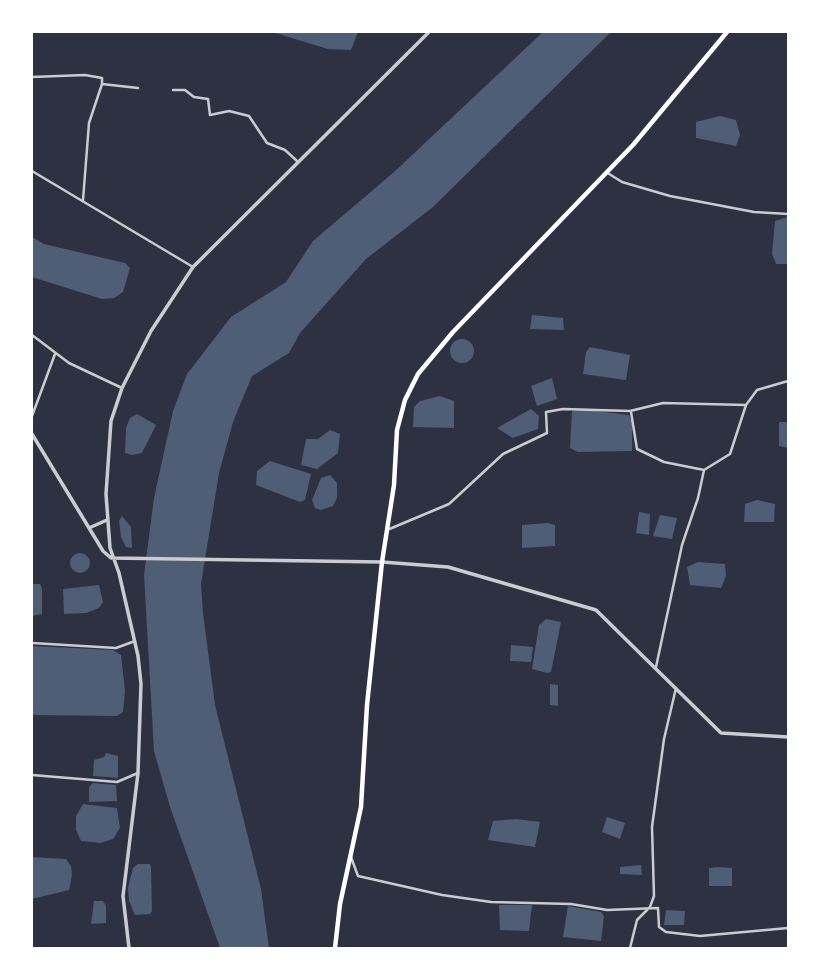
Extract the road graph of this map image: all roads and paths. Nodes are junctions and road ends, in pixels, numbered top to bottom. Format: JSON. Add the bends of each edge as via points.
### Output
{"nodes":[{"id":1,"x":429,"y":32,"type":"edge"},
{"id":2,"x":727,"y":32,"type":"edge"},
{"id":3,"x":32,"y":77,"type":"edge"},
{"id":4,"x":102,"y":84,"type":"junction"},
{"id":5,"x":138,"y":88,"type":"dead end"},
{"id":6,"x":173,"y":90,"type":"dead end"},
{"id":7,"x":297,"y":161,"type":"junction"},
{"id":8,"x":32,"y":171,"type":"edge"},
{"id":9,"x":606,"y":172,"type":"junction"},
{"id":10,"x":83,"y":200,"type":"junction"},
{"id":11,"x":789,"y":214,"type":"edge"},
{"id":12,"x":193,"y":267,"type":"junction"},
{"id":13,"x":32,"y":334,"type":"edge"},
{"id":14,"x":55,"y":354,"type":"junction"},
{"id":15,"x":789,"y":381,"type":"edge"},
{"id":16,"x":122,"y":388,"type":"junction"},
{"id":17,"x":746,"y":405,"type":"junction"},
{"id":18,"x":631,"y":411,"type":"junction"},
{"id":19,"x":32,"y":416,"type":"edge"},
{"id":20,"x":32,"y":434,"type":"edge"},
{"id":21,"x":704,"y":470,"type":"junction"},
{"id":22,"x":107,"y":520,"type":"junction"},
{"id":23,"x":89,"y":528,"type":"junction"},
{"id":24,"x":387,"y":530,"type":"junction"},
{"id":25,"x":114,"y":559,"type":"junction"},
{"id":26,"x":382,"y":562,"type":"junction"},
{"id":27,"x":135,"y":641,"type":"junction"},
{"id":28,"x":32,"y":643,"type":"edge"},
{"id":29,"x":656,"y":667,"type":"junction"},
{"id":30,"x":676,"y":688,"type":"junction"},
{"id":31,"x":789,"y":737,"type":"edge"},
{"id":32,"x":138,"y":773,"type":"junction"},
{"id":33,"x":32,"y":775,"type":"edge"},
{"id":34,"x":351,"y":854,"type":"junction"},
{"id":35,"x":650,"y":906,"type":"junction"},
{"id":36,"x":789,"y":928,"type":"edge"},
{"id":37,"x":129,"y":948,"type":"edge"},
{"id":38,"x":335,"y":948,"type":"edge"},
{"id":39,"x":630,"y":948,"type":"edge"}],
"edges":[{"from":1,"to":7,"type":"street"},
{"from":2,"to":9,"type":"main road"},
{"from":3,"to":4,"type":"street","via":[[85,75],[102,78]]},
{"from":4,"to":5,"type":"street"},
{"from":4,"to":10,"type":"street","via":[[89,123]]},
{"from":6,"to":7,"type":"street","via":[[208,99],[210,115],[229,111],[249,116],[267,143]]},
{"from":7,"to":12,"type":"street"},
{"from":8,"to":10,"type":"street"},
{"from":9,"to":11,"type":"street","via":[[622,182],[670,196]]},
{"from":9,"to":24,"type":"main road","via":[[453,331],[418,374],[397,430]]},
{"from":10,"to":12,"type":"street"},
{"from":12,"to":16,"type":"street","via":[[151,331]]},
{"from":13,"to":14,"type":"street"},
{"from":14,"to":16,"type":"street"},
{"from":14,"to":19,"type":"street"},
{"from":15,"to":17,"type":"street","via":[[757,390]]},
{"from":16,"to":22,"type":"street","via":[[108,444]]},
{"from":17,"to":18,"type":"street","via":[[663,403]]},
{"from":17,"to":21,"type":"street","via":[[730,454]]},
{"from":18,"to":21,"type":"street","via":[[637,449],[664,462]]},
{"from":18,"to":24,"type":"street","via":[[546,412],[547,433],[503,454],[449,504]]},
{"from":20,"to":23,"type":"street"},
{"from":21,"to":29,"type":"street","via":[[682,545]]},
{"from":22,"to":23,"type":"street"},
{"from":22,"to":25,"type":"street"},
{"from":23,"to":25,"type":"street","via":[[103,551]]},
{"from":24,"to":26,"type":"main road"},
{"from":25,"to":26,"type":"street"},
{"from":25,"to":27,"type":"street"},
{"from":26,"to":29,"type":"street","via":[[448,566],[591,607]]},
{"from":26,"to":34,"type":"main road","via":[[363,789]]},
{"from":27,"to":28,"type":"street","via":[[116,648]]},
{"from":27,"to":32,"type":"street","via":[[141,684]]},
{"from":29,"to":30,"type":"street"},
{"from":30,"to":31,"type":"street","via":[[725,735]]},
{"from":30,"to":35,"type":"street","via":[[652,827],[654,896]]},
{"from":32,"to":33,"type":"street","via":[[117,782]]},
{"from":32,"to":37,"type":"street","via":[[124,896]]},
{"from":34,"to":35,"type":"street","via":[[358,876],[442,895],[607,910]]},
{"from":34,"to":38,"type":"main road"},
{"from":35,"to":36,"type":"street","via":[[660,910],[659,927],[666,932],[700,936]]},
{"from":35,"to":39,"type":"street","via":[[637,920]]}]}
